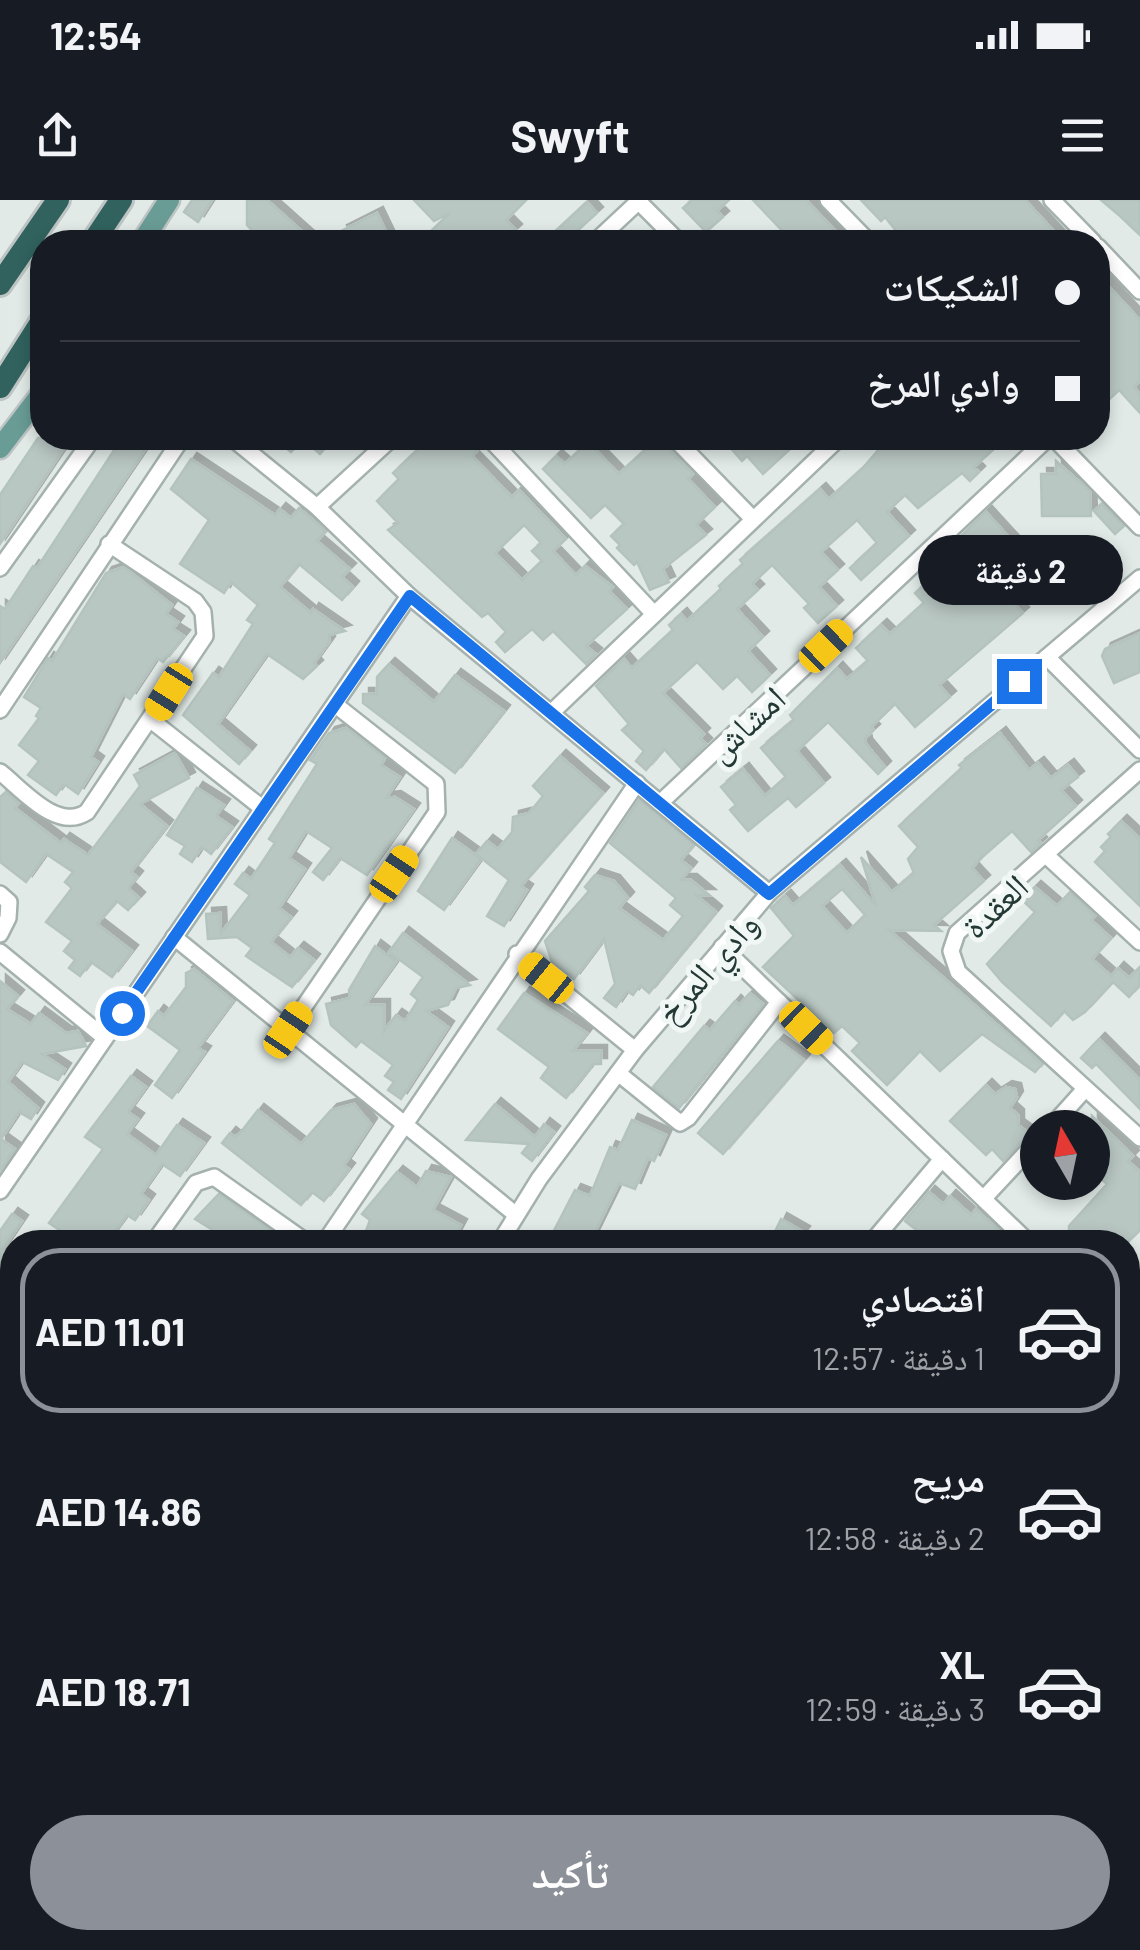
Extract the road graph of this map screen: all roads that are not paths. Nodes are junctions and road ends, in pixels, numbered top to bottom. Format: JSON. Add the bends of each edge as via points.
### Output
{"nodes":[{"id":1,"x":58,"y":200,"type":"edge"},
{"id":2,"x":120,"y":200,"type":"edge"},
{"id":3,"x":169,"y":200,"type":"edge"},
{"id":4,"x":639,"y":200,"type":"edge"},
{"id":5,"x":828,"y":200,"type":"edge"},
{"id":6,"x":1052,"y":200,"type":"edge"},
{"id":7,"x":37,"y":230,"type":"edge"},
{"id":8,"x":101,"y":230,"type":"edge"},
{"id":9,"x":150,"y":230,"type":"edge"},
{"id":10,"x":608,"y":230,"type":"edge"},
{"id":11,"x":667,"y":230,"type":"edge"},
{"id":12,"x":857,"y":230,"type":"edge"},
{"id":13,"x":1081,"y":230,"type":"edge"},
{"id":14,"x":30,"y":241,"type":"edge"},
{"id":15,"x":1110,"y":260,"type":"edge"},
{"id":16,"x":0,"y":284,"type":"edge"},
{"id":17,"x":1140,"y":291,"type":"edge"},
{"id":18,"x":30,"y":340,"type":"edge"},
{"id":19,"x":0,"y":387,"type":"edge"},
{"id":20,"x":30,"y":409,"type":"edge"},
{"id":21,"x":0,"y":448,"type":"edge"},
{"id":22,"x":84,"y":450,"type":"edge"},
{"id":23,"x":174,"y":450,"type":"edge"},
{"id":24,"x":247,"y":450,"type":"edge"},
{"id":25,"x":379,"y":450,"type":"edge"},
{"id":26,"x":500,"y":450,"type":"edge"},
{"id":27,"x":686,"y":450,"type":"edge"},
{"id":28,"x":826,"y":450,"type":"edge"},
{"id":29,"x":1038,"y":450,"type":"edge"},
{"id":30,"x":1063,"y":450,"type":"edge"},
{"id":31,"x":317,"y":508,"type":"junction"},
{"id":32,"x":753,"y":520,"type":"junction"},
{"id":33,"x":1140,"y":527,"type":"edge"},
{"id":34,"x":109,"y":544,"type":"junction"},
{"id":35,"x":0,"y":568,"type":"edge"},
{"id":36,"x":1140,"y":578,"type":"edge"},
{"id":37,"x":410,"y":596,"type":"junction"},
{"id":38,"x":654,"y":614,"type":"junction"},
{"id":39,"x":1047,"y":657,"type":"junction"},
{"id":40,"x":337,"y":706,"type":"junction"},
{"id":41,"x":0,"y":710,"type":"edge"},
{"id":42,"x":551,"y":713,"type":"junction"},
{"id":43,"x":152,"y":720,"type":"junction"},
{"id":44,"x":1140,"y":750,"type":"edge"},
{"id":45,"x":1140,"y":770,"type":"edge"},
{"id":46,"x":0,"y":772,"type":"edge"},
{"id":47,"x":636,"y":784,"type":"junction"},
{"id":48,"x":660,"y":803,"type":"junction"},
{"id":49,"x":262,"y":808,"type":"junction"},
{"id":50,"x":1047,"y":856,"type":"junction"},
{"id":51,"x":0,"y":894,"type":"edge"},
{"id":52,"x":769,"y":894,"type":"junction"},
{"id":53,"x":0,"y":934,"type":"edge"},
{"id":54,"x":174,"y":937,"type":"junction"},
{"id":55,"x":1140,"y":942,"type":"edge"},
{"id":56,"x":722,"y":947,"type":"junction"},
{"id":57,"x":0,"y":952,"type":"edge"},
{"id":58,"x":517,"y":954,"type":"junction"},
{"id":59,"x":779,"y":1002,"type":"junction"},
{"id":60,"x":288,"y":1030,"type":"junction"},
{"id":61,"x":105,"y":1038,"type":"junction"},
{"id":62,"x":635,"y":1050,"type":"junction"},
{"id":63,"x":618,"y":1073,"type":"junction"},
{"id":64,"x":1085,"y":1089,"type":"junction"},
{"id":65,"x":1066,"y":1110,"type":"edge"},
{"id":66,"x":404,"y":1124,"type":"junction"},
{"id":67,"x":1140,"y":1138,"type":"edge"},
{"id":68,"x":942,"y":1159,"type":"junction"},
{"id":69,"x":1020,"y":1159,"type":"edge"},
{"id":70,"x":0,"y":1191,"type":"edge"},
{"id":71,"x":984,"y":1198,"type":"junction"},
{"id":72,"x":515,"y":1214,"type":"junction"},
{"id":73,"x":163,"y":1230,"type":"edge"},
{"id":74,"x":289,"y":1230,"type":"edge"},
{"id":75,"x":332,"y":1230,"type":"edge"},
{"id":76,"x":506,"y":1230,"type":"edge"},
{"id":77,"x":882,"y":1230,"type":"edge"},
{"id":78,"x":1016,"y":1230,"type":"edge"}],
"edges":[{"from":1,"to":7,"type":"highway"},
{"from":2,"to":8,"type":"highway"},
{"from":3,"to":9,"type":"main road"},
{"from":4,"to":10,"type":"street"},
{"from":4,"to":11,"type":"street"},
{"from":5,"to":12,"type":"street"},
{"from":6,"to":13,"type":"street"},
{"from":14,"to":16,"type":"highway"},
{"from":15,"to":17,"type":"street"},
{"from":18,"to":19,"type":"highway"},
{"from":20,"to":21,"type":"main road"},
{"from":22,"to":35,"type":"street"},
{"from":23,"to":34,"type":"street"},
{"from":24,"to":31,"type":"street"},
{"from":25,"to":31,"type":"street"},
{"from":26,"to":38,"type":"street"},
{"from":27,"to":32,"type":"street"},
{"from":28,"to":32,"type":"street"},
{"from":29,"to":48,"type":"street","name":"امشاش"},
{"from":30,"to":33,"type":"street"},
{"from":31,"to":37,"type":"street"},
{"from":32,"to":38,"type":"street"},
{"from":34,"to":41,"type":"street"},
{"from":34,"to":43,"type":"street","via":[[203,612],[205,636]]},
{"from":36,"to":39,"type":"street","name":"وادي المرخ"},
{"from":37,"to":40,"type":"street"},
{"from":37,"to":42,"type":"street"},
{"from":38,"to":42,"type":"street"},
{"from":39,"to":44,"type":"street"},
{"from":39,"to":52,"type":"street","name":"وادي المرخ"},
{"from":40,"to":49,"type":"street"},
{"from":40,"to":60,"type":"street","via":[[436,784],[437,812]]},
{"from":42,"to":47,"type":"street"},
{"from":43,"to":46,"type":"street","via":[[77,818],[58,818]]},
{"from":43,"to":49,"type":"street"},
{"from":45,"to":50,"type":"street","name":"العقدة"},
{"from":47,"to":48,"type":"street"},
{"from":47,"to":58,"type":"street"},
{"from":48,"to":52,"type":"street"},
{"from":49,"to":54,"type":"street"},
{"from":50,"to":55,"type":"street"},
{"from":50,"to":64,"type":"street","name":"العقدة","via":[[957,933],[951,951],[958,972]]},
{"from":51,"to":53,"type":"street","via":[[10,911]]},
{"from":52,"to":56,"type":"street","name":"وادي المرخ"},
{"from":54,"to":60,"type":"street"},
{"from":54,"to":61,"type":"street"},
{"from":56,"to":59,"type":"street"},
{"from":56,"to":62,"type":"street","name":"وادي المرخ"},
{"from":57,"to":61,"type":"street"},
{"from":58,"to":62,"type":"street"},
{"from":58,"to":66,"type":"street"},
{"from":59,"to":63,"type":"street","via":[[680,1122]]},
{"from":59,"to":68,"type":"street"},
{"from":60,"to":66,"type":"street"},
{"from":61,"to":70,"type":"street"},
{"from":62,"to":63,"type":"street","name":"وادي المرخ"},
{"from":63,"to":72,"type":"street","name":"وادي المرخ"},
{"from":64,"to":65,"type":"street"},
{"from":64,"to":67,"type":"street","name":"العقدة"},
{"from":66,"to":72,"type":"street"},
{"from":66,"to":75,"type":"street"},
{"from":68,"to":71,"type":"street"},
{"from":68,"to":77,"type":"street"},
{"from":69,"to":71,"type":"street"},
{"from":71,"to":78,"type":"street"},
{"from":72,"to":76,"type":"street","name":"وادي المرخ"},
{"from":73,"to":74,"type":"street","via":[[196,1183],[214,1177]]}]}
